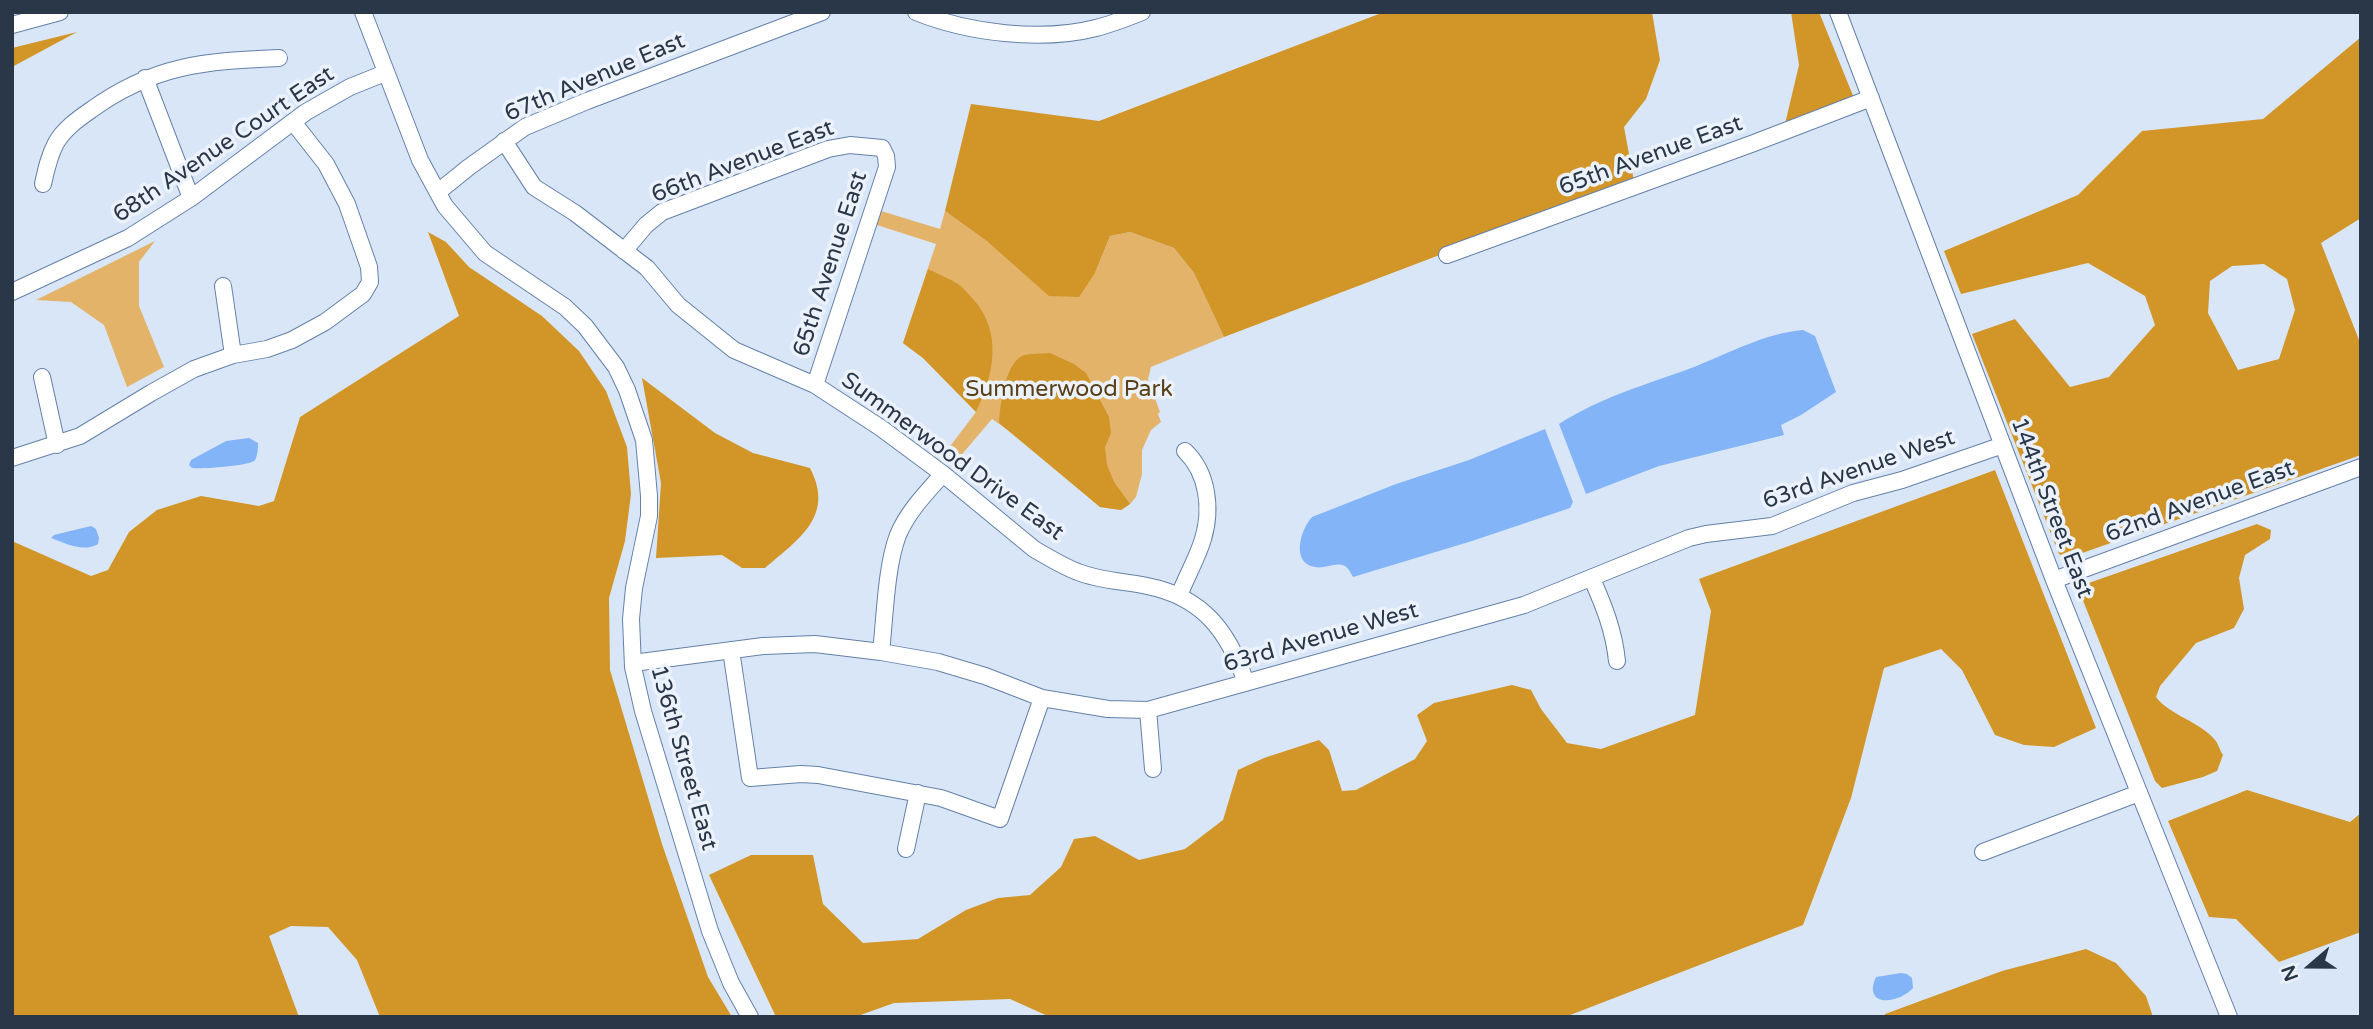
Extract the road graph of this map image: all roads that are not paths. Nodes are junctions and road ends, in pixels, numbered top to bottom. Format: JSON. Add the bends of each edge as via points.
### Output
{"nodes":[{"id":1,"x":60,"y":12,"type":"edge"},
{"id":2,"x":363,"y":12,"type":"edge"},
{"id":3,"x":822,"y":12,"type":"edge"},
{"id":4,"x":916,"y":12,"type":"edge"},
{"id":5,"x":1142,"y":12,"type":"edge"},
{"id":6,"x":1838,"y":12,"type":"edge"},
{"id":7,"x":976,"y":20,"type":"edge"},
{"id":8,"x":12,"y":25,"type":"edge"},
{"id":9,"x":279,"y":58,"type":"dead end"},
{"id":10,"x":385,"y":73,"type":"junction"},
{"id":11,"x":145,"y":78,"type":"junction"},
{"id":12,"x":1871,"y":98,"type":"junction"},
{"id":13,"x":293,"y":122,"type":"junction"},
{"id":14,"x":504,"y":141,"type":"junction"},
{"id":15,"x":886,"y":156,"type":"joint"},
{"id":16,"x":43,"y":184,"type":"dead end"},
{"id":17,"x":438,"y":192,"type":"junction"},
{"id":18,"x":191,"y":198,"type":"junction"},
{"id":19,"x":624,"y":251,"type":"junction"},
{"id":20,"x":1447,"y":255,"type":"dead end"},
{"id":21,"x":223,"y":286,"type":"dead end"},
{"id":22,"x":12,"y":292,"type":"edge"},
{"id":23,"x":233,"y":355,"type":"junction"},
{"id":24,"x":42,"y":377,"type":"dead end"},
{"id":25,"x":815,"y":386,"type":"junction"},
{"id":26,"x":57,"y":445,"type":"junction"},
{"id":27,"x":2003,"y":445,"type":"junction"},
{"id":28,"x":1185,"y":451,"type":"dead end"},
{"id":29,"x":12,"y":458,"type":"edge"},
{"id":30,"x":2361,"y":467,"type":"edge"},
{"id":31,"x":943,"y":474,"type":"junction"},
{"id":32,"x":1592,"y":579,"type":"junction"},
{"id":33,"x":2054,"y":580,"type":"junction"},
{"id":34,"x":1179,"y":596,"type":"junction"},
{"id":35,"x":731,"y":650,"type":"junction"},
{"id":36,"x":881,"y":652,"type":"junction"},
{"id":37,"x":1617,"y":661,"type":"dead end"},
{"id":38,"x":633,"y":663,"type":"junction"},
{"id":39,"x":1246,"y":684,"type":"junction"},
{"id":40,"x":1042,"y":698,"type":"junction"},
{"id":41,"x":1148,"y":710,"type":"junction"},
{"id":42,"x":1153,"y":769,"type":"dead end"},
{"id":43,"x":918,"y":793,"type":"junction"},
{"id":44,"x":2139,"y":793,"type":"junction"},
{"id":45,"x":906,"y":849,"type":"dead end"},
{"id":46,"x":1983,"y":852,"type":"dead end"},
{"id":47,"x":750,"y":1017,"type":"edge"},
{"id":48,"x":2230,"y":1017,"type":"edge"}],
"edges":[{"from":1,"to":8,"type":"street"},
{"from":2,"to":10,"type":"street","name":"136th Street East"},
{"from":3,"to":14,"type":"street","name":"67th Avenue East","via":[[575,106]]},
{"from":4,"to":7,"type":"street","via":[[934,19]]},
{"from":5,"to":7,"type":"street","via":[[1067,33],[997,33]]},
{"from":6,"to":12,"type":"street","name":"144th Street East"},
{"from":9,"to":11,"type":"street","name":"68th Avenue Court East","via":[[193,64]]},
{"from":10,"to":13,"type":"street","name":"68th Avenue Court East","via":[[334,95]]},
{"from":10,"to":17,"type":"street","name":"136th Street East"},
{"from":11,"to":16,"type":"street","name":"68th Avenue Court East","via":[[69,127],[56,143]]},
{"from":11,"to":18,"type":"street"},
{"from":12,"to":20,"type":"street","name":"65th Avenue East"},
{"from":12,"to":27,"type":"street","name":"144th Street East"},
{"from":13,"to":18,"type":"street","name":"68th Avenue Court East"},
{"from":13,"to":23,"type":"street","via":[[338,185],[369,267],[370,282],[347,307],[309,332],[267,349]]},
{"from":14,"to":17,"type":"street","name":"67th Avenue East"},
{"from":14,"to":19,"type":"street","name":"Summerwood Drive East","via":[[534,187]]},
{"from":15,"to":19,"type":"street","name":"66th Avenue East","via":[[882,148],[850,145],[828,149],[662,212]]},
{"from":15,"to":25,"type":"street","name":"65th Avenue East","via":[[887,167]]},
{"from":17,"to":38,"type":"street","name":"136th Street East","via":[[485,253],[565,307],[585,326],[627,390],[644,440],[649,496],[632,609]]},
{"from":18,"to":22,"type":"street","name":"68th Avenue Court East","via":[[102,252]]},
{"from":19,"to":25,"type":"street","name":"Summerwood Drive East","via":[[734,350]]},
{"from":21,"to":23,"type":"street"},
{"from":23,"to":26,"type":"street","via":[[184,374],[92,430]]},
{"from":24,"to":26,"type":"street"},
{"from":25,"to":31,"type":"street","name":"Summerwood Drive East"},
{"from":26,"to":29,"type":"street"},
{"from":27,"to":32,"type":"street","name":"63rd Avenue West","via":[[1853,492],[1772,526],[1682,541]]},
{"from":27,"to":33,"type":"street","name":"144th Street East"},
{"from":28,"to":34,"type":"street","via":[[1203,477],[1207,507],[1203,538]]},
{"from":30,"to":33,"type":"street","name":"62nd Avenue East"},
{"from":31,"to":34,"type":"street","name":"Summerwood Drive East","via":[[1034,549],[1060,564],[1094,577]]},
{"from":31,"to":36,"type":"street","via":[[910,513],[899,534],[892,555]]},
{"from":32,"to":37,"type":"street","via":[[1607,613]]},
{"from":32,"to":39,"type":"street","name":"63rd Avenue West","via":[[1524,605]]},
{"from":33,"to":44,"type":"street","name":"144th Street East"},
{"from":34,"to":39,"type":"street","name":"Summerwood Drive East","via":[[1225,634]]},
{"from":35,"to":36,"type":"street","name":"63rd Avenue West","via":[[787,643]]},
{"from":35,"to":38,"type":"street","name":"63rd Avenue West"},
{"from":35,"to":43,"type":"street","via":[[750,778],[818,775]]},
{"from":36,"to":40,"type":"street","name":"63rd Avenue West","via":[[963,669]]},
{"from":38,"to":47,"type":"street","name":"136th Street East","via":[[643,711],[710,931]]},
{"from":39,"to":41,"type":"street","name":"63rd Avenue West"},
{"from":40,"to":41,"type":"street","name":"63rd Avenue West","via":[[1108,709]]},
{"from":40,"to":43,"type":"street","via":[[1000,819]]},
{"from":41,"to":42,"type":"street"},
{"from":43,"to":45,"type":"street"},
{"from":44,"to":46,"type":"street"},
{"from":44,"to":48,"type":"street","name":"144th Street East"}]}
